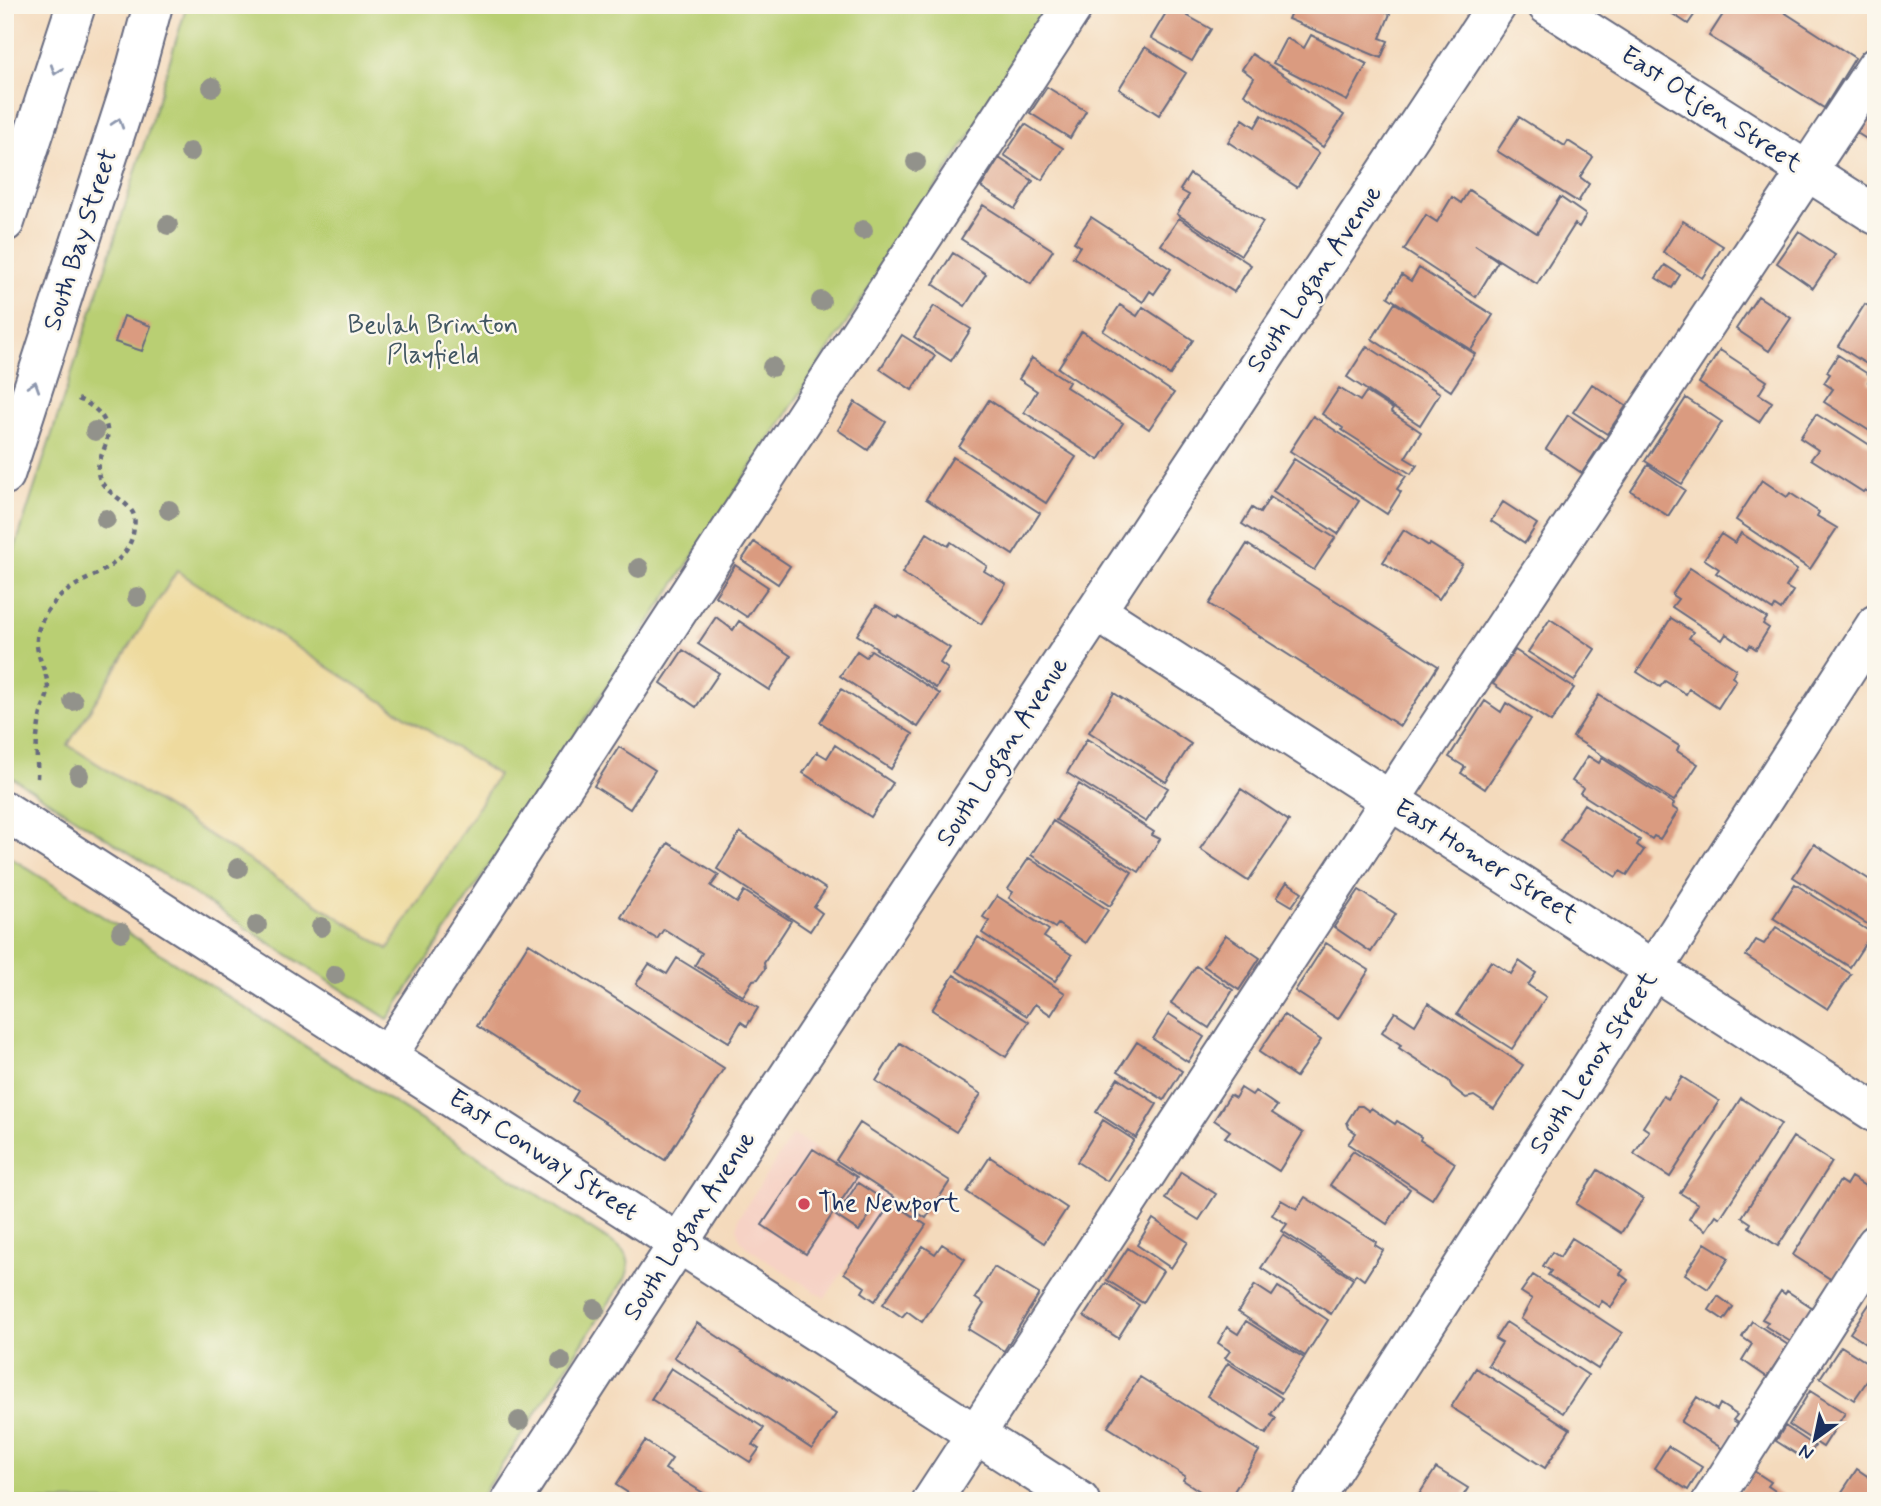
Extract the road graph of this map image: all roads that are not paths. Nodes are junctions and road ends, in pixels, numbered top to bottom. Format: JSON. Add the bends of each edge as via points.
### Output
{"nodes":[{"id":1,"x":76,"y":5,"type":"edge"},
{"id":2,"x":153,"y":5,"type":"edge"},
{"id":3,"x":1074,"y":5,"type":"edge"},
{"id":4,"x":1496,"y":5,"type":"edge"},
{"id":5,"x":1547,"y":5,"type":"edge"},
{"id":6,"x":1876,"y":67,"type":"edge"},
{"id":7,"x":1807,"y":172,"type":"junction"},
{"id":8,"x":1876,"y":215,"type":"edge"},
{"id":9,"x":5,"y":222,"type":"edge"},
{"id":10,"x":7,"y":462,"type":"edge"},
{"id":11,"x":1096,"y":611,"type":"junction"},
{"id":12,"x":1876,"y":624,"type":"edge"},
{"id":13,"x":1390,"y":802,"type":"junction"},
{"id":14,"x":5,"y":811,"type":"edge"},
{"id":15,"x":1654,"y":970,"type":"junction"},
{"id":16,"x":387,"y":1056,"type":"junction"},
{"id":17,"x":1876,"y":1113,"type":"edge"},
{"id":18,"x":679,"y":1243,"type":"junction"},
{"id":19,"x":1876,"y":1244,"type":"edge"},
{"id":20,"x":976,"y":1434,"type":"junction"},
{"id":21,"x":511,"y":1501,"type":"edge"},
{"id":22,"x":932,"y":1501,"type":"edge"},
{"id":23,"x":1080,"y":1501,"type":"edge"},
{"id":24,"x":1312,"y":1501,"type":"edge"},
{"id":25,"x":1712,"y":1501,"type":"edge"}],
"edges":[{"from":1,"to":9,"type":"street","one_way":true},
{"from":10,"to":2,"type":"street","name":"South Bay Street","one_way":true},
{"from":3,"to":16,"type":"street"},
{"from":4,"to":11,"type":"street","name":"South Logan Avenue"},
{"from":5,"to":7,"type":"street","name":"East Otjen Street"},
{"from":6,"to":7,"type":"street"},
{"from":7,"to":8,"type":"street","name":"East Otjen Street"},
{"from":7,"to":13,"type":"street"},
{"from":11,"to":13,"type":"street","name":"East Homer Street"},
{"from":11,"to":18,"type":"street","name":"South Logan Avenue"},
{"from":12,"to":15,"type":"street","name":"South Lenox Street"},
{"from":13,"to":15,"type":"street","name":"East Homer Street"},
{"from":13,"to":20,"type":"street"},
{"from":14,"to":16,"type":"street","name":"East Conway Street"},
{"from":15,"to":17,"type":"street","name":"East Homer Street"},
{"from":15,"to":24,"type":"street","name":"South Lenox Street"},
{"from":16,"to":18,"type":"street","name":"East Conway Street"},
{"from":18,"to":20,"type":"street","name":"East Conway Street"},
{"from":18,"to":21,"type":"street","name":"South Logan Avenue"},
{"from":19,"to":25,"type":"street"},
{"from":20,"to":22,"type":"street"},
{"from":20,"to":23,"type":"street","name":"East Conway Street"}]}
